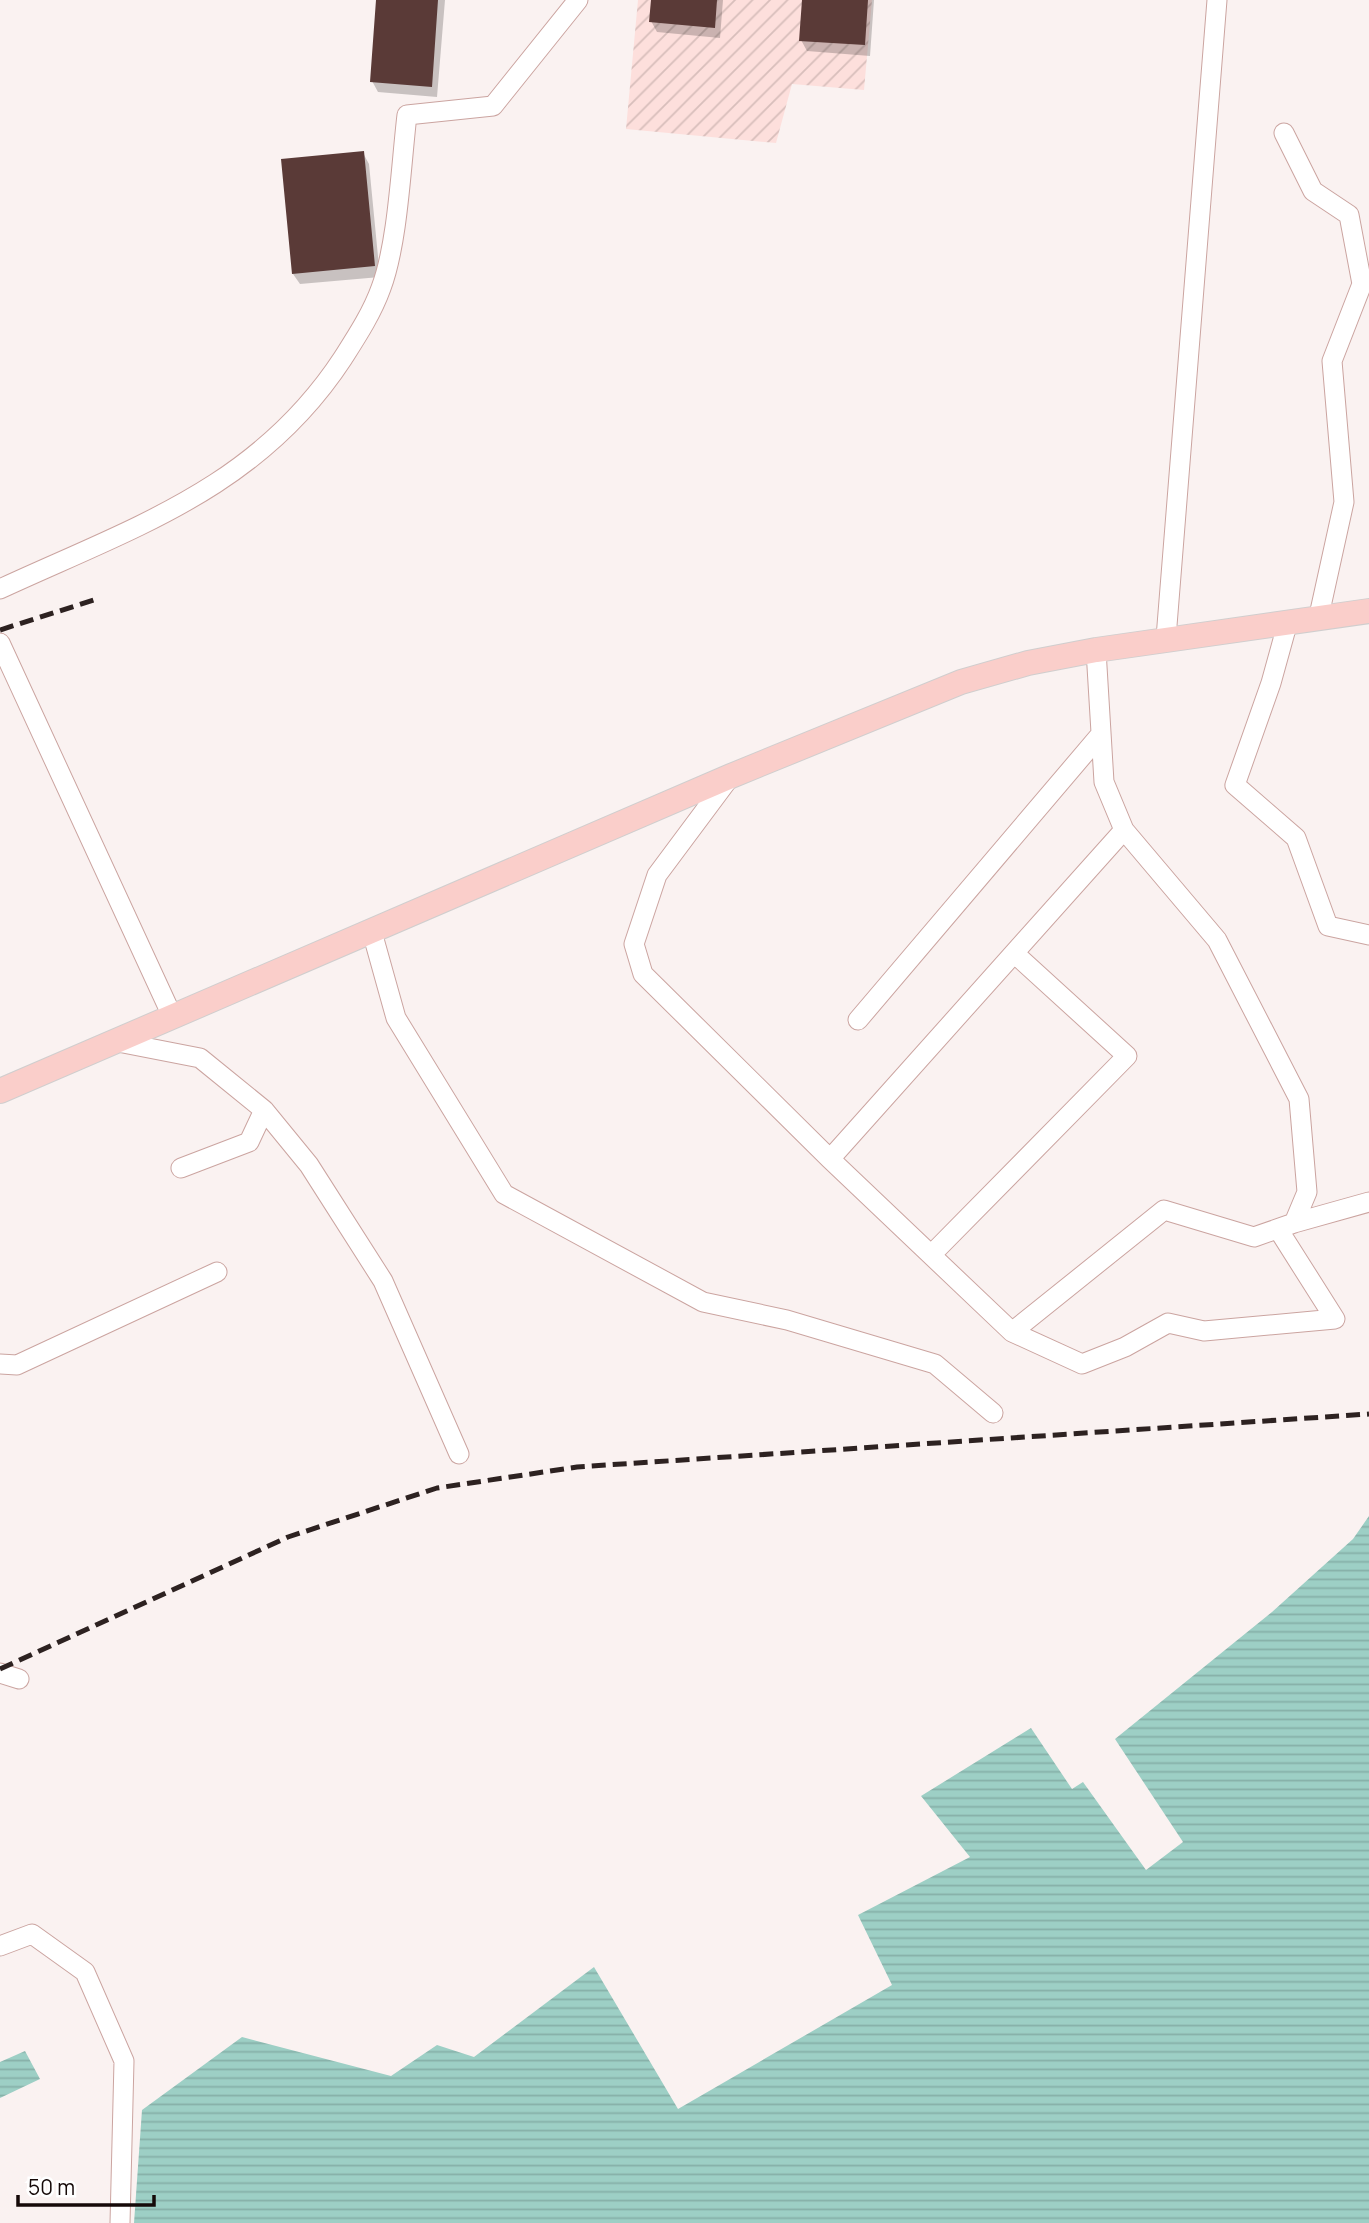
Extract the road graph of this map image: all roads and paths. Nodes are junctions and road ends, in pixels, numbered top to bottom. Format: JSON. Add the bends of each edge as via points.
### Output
{"nodes":[{"id":1,"x":578,"y":0,"type":"edge"},
{"id":2,"x":1217,"y":0,"type":"edge"},
{"id":3,"x":1284,"y":133,"type":"dead end"},
{"id":4,"x":0,"y":589,"type":"edge"},
{"id":5,"x":1369,"y":611,"type":"edge"},
{"id":6,"x":1318,"y":620,"type":"junction"},
{"id":7,"x":1287,"y":625,"type":"junction"},
{"id":8,"x":1166,"y":638,"type":"junction"},
{"id":9,"x":0,"y":643,"type":"edge"},
{"id":10,"x":1096,"y":650,"type":"junction"},
{"id":11,"x":1101,"y":734,"type":"junction"},
{"id":12,"x":731,"y":776,"type":"junction"},
{"id":13,"x":1125,"y":830,"type":"junction"},
{"id":14,"x":373,"y":932,"type":"junction"},
{"id":15,"x":1369,"y":935,"type":"edge"},
{"id":16,"x":1014,"y":953,"type":"junction"},
{"id":17,"x":173,"y":1018,"type":"junction"},
{"id":18,"x":858,"y":1020,"type":"dead end"},
{"id":19,"x":118,"y":1041,"type":"junction"},
{"id":20,"x":0,"y":1091,"type":"edge"},
{"id":21,"x":264,"y":1110,"type":"junction"},
{"id":22,"x":830,"y":1158,"type":"junction"},
{"id":23,"x":181,"y":1168,"type":"dead end"},
{"id":24,"x":1369,"y":1202,"type":"edge"},
{"id":25,"x":1286,"y":1226,"type":"junction"},
{"id":26,"x":932,"y":1255,"type":"junction"},
{"id":27,"x":217,"y":1272,"type":"dead end"},
{"id":28,"x":1012,"y":1332,"type":"junction"},
{"id":29,"x":0,"y":1364,"type":"edge"},
{"id":30,"x":993,"y":1413,"type":"dead end"},
{"id":31,"x":459,"y":1454,"type":"dead end"},
{"id":32,"x":0,"y":1946,"type":"edge"},
{"id":33,"x":120,"y":2223,"type":"edge"}],
"edges":[{"from":1,"to":4,"type":"street","via":[[494,106],[407,115],[382,287],[361,330],[319,394],[282,433],[191,500]]},
{"from":2,"to":8,"type":"street"},
{"from":3,"to":6,"type":"street","via":[[1313,191],[1349,215],[1362,284],[1332,361],[1344,502]]},
{"from":5,"to":6,"type":"main road"},
{"from":6,"to":7,"type":"main road"},
{"from":7,"to":8,"type":"main road"},
{"from":7,"to":15,"type":"street","via":[[1235,785],[1296,838],[1328,926]]},
{"from":8,"to":10,"type":"main road"},
{"from":9,"to":17,"type":"street"},
{"from":10,"to":11,"type":"street"},
{"from":10,"to":12,"type":"main road","via":[[961,682]]},
{"from":11,"to":13,"type":"street","via":[[1104,782]]},
{"from":11,"to":18,"type":"street"},
{"from":12,"to":14,"type":"main road"},
{"from":12,"to":22,"type":"street","via":[[657,875],[634,944],[643,974]]},
{"from":13,"to":16,"type":"street"},
{"from":13,"to":25,"type":"street","via":[[1217,940],[1299,1099],[1307,1192]]},
{"from":14,"to":17,"type":"main road"},
{"from":14,"to":30,"type":"street","via":[[396,1018],[504,1194],[703,1302],[787,1320],[935,1364]]},
{"from":16,"to":22,"type":"street"},
{"from":16,"to":26,"type":"street","via":[[1127,1056]]},
{"from":17,"to":19,"type":"main road"},
{"from":19,"to":20,"type":"main road"},
{"from":19,"to":21,"type":"street","via":[[200,1058]]},
{"from":21,"to":23,"type":"street","via":[[249,1142]]},
{"from":21,"to":31,"type":"street","via":[[309,1165],[383,1281]]},
{"from":22,"to":26,"type":"street"},
{"from":24,"to":25,"type":"street"},
{"from":25,"to":28,"type":"street","via":[[1254,1237],[1164,1210]]},
{"from":25,"to":28,"type":"street","via":[[1335,1319],[1204,1331],[1168,1323],[1082,1364]]},
{"from":26,"to":28,"type":"street"},
{"from":27,"to":29,"type":"street","via":[[17,1365]]},
{"from":32,"to":33,"type":"street","via":[[32,1934],[85,1972],[124,2061]]}]}
